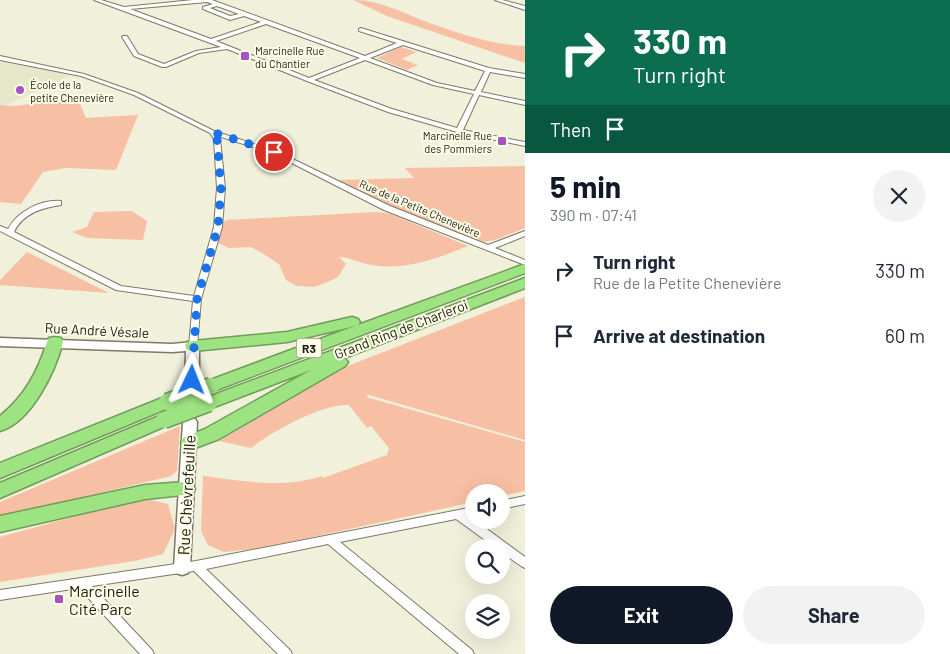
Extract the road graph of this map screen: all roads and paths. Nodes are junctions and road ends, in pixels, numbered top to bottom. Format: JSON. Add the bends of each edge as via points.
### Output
{"nodes":[{"id":1,"x":96,"y":0,"type":"edge"},
{"id":2,"x":207,"y":0,"type":"edge"},
{"id":3,"x":497,"y":0,"type":"edge"},
{"id":4,"x":217,"y":4,"type":"junction"},
{"id":5,"x":124,"y":8,"type":"junction"},
{"id":6,"x":525,"y":8,"type":"edge"},
{"id":7,"x":244,"y":14,"type":"junction"},
{"id":8,"x":266,"y":22,"type":"junction"},
{"id":9,"x":361,"y":30,"type":"dead end"},
{"id":10,"x":125,"y":37,"type":"dead end"},
{"id":11,"x":212,"y":40,"type":"junction"},
{"id":12,"x":403,"y":43,"type":"junction"},
{"id":13,"x":229,"y":47,"type":"junction"},
{"id":14,"x":0,"y":58,"type":"edge"},
{"id":15,"x":364,"y":58,"type":"junction"},
{"id":16,"x":488,"y":70,"type":"junction"},
{"id":17,"x":525,"y":76,"type":"edge"},
{"id":18,"x":309,"y":80,"type":"junction"},
{"id":19,"x":478,"y":95,"type":"junction"},
{"id":20,"x":525,"y":103,"type":"edge"},
{"id":21,"x":459,"y":131,"type":"junction"},
{"id":22,"x":212,"y":132,"type":"junction"},
{"id":23,"x":525,"y":144,"type":"edge"},
{"id":24,"x":58,"y":203,"type":"dead end"},
{"id":25,"x":0,"y":228,"type":"edge"},
{"id":26,"x":10,"y":232,"type":"junction"},
{"id":27,"x":525,"y":233,"type":"edge"},
{"id":28,"x":488,"y":248,"type":"junction"},
{"id":29,"x":525,"y":270,"type":"edge"},
{"id":30,"x":197,"y":299,"type":"junction"},
{"id":31,"x":408,"y":311,"type":"junction"},
{"id":32,"x":374,"y":338,"type":"junction"},
{"id":33,"x":0,"y":342,"type":"edge"},
{"id":34,"x":55,"y":342,"type":"junction"},
{"id":35,"x":193,"y":346,"type":"junction"},
{"id":36,"x":192,"y":380,"type":"dead end"},
{"id":37,"x":210,"y":394,"type":"junction"},
{"id":38,"x":165,"y":411,"type":"junction"},
{"id":39,"x":190,"y":422,"type":"dead end"},
{"id":40,"x":0,"y":425,"type":"edge"},
{"id":41,"x":190,"y":443,"type":"junction"},
{"id":42,"x":0,"y":471,"type":"edge"},
{"id":43,"x":185,"y":489,"type":"junction"},
{"id":44,"x":0,"y":491,"type":"edge"},
{"id":45,"x":525,"y":500,"type":"edge"},
{"id":46,"x":510,"y":503,"type":"edge"},
{"id":47,"x":465,"y":513,"type":"edge"},
{"id":48,"x":458,"y":514,"type":"junction"},
{"id":49,"x":0,"y":524,"type":"edge"},
{"id":50,"x":330,"y":539,"type":"junction"},
{"id":51,"x":525,"y":564,"type":"edge"},
{"id":52,"x":189,"y":567,"type":"junction"},
{"id":53,"x":82,"y":583,"type":"junction"},
{"id":54,"x":0,"y":595,"type":"edge"},
{"id":55,"x":148,"y":654,"type":"edge"},
{"id":56,"x":286,"y":654,"type":"edge"},
{"id":57,"x":468,"y":654,"type":"edge"}],
"edges":[{"from":1,"to":5,"type":"street"},
{"from":2,"to":4,"type":"street"},
{"from":2,"to":5,"type":"street"},
{"from":3,"to":6,"type":"street"},
{"from":4,"to":7,"type":"street"},
{"from":4,"to":7,"type":"street","via":[[205,8],[230,18]]},
{"from":5,"to":11,"type":"street"},
{"from":7,"to":8,"type":"street"},
{"from":8,"to":11,"type":"street"},
{"from":8,"to":15,"type":"street"},
{"from":9,"to":12,"type":"street"},
{"from":10,"to":13,"type":"street","via":[[136,55],[164,66],[198,52]]},
{"from":11,"to":13,"type":"street"},
{"from":12,"to":15,"type":"street"},
{"from":12,"to":16,"type":"street"},
{"from":13,"to":18,"type":"street"},
{"from":14,"to":22,"type":"street","name":"Rue de la Petite Chenevière","via":[[54,68],[136,94]]},
{"from":15,"to":18,"type":"street"},
{"from":15,"to":19,"type":"street","via":[[435,84]]},
{"from":16,"to":17,"type":"street"},
{"from":16,"to":19,"type":"street"},
{"from":18,"to":21,"type":"street"},
{"from":19,"to":20,"type":"street"},
{"from":19,"to":21,"type":"street"},
{"from":21,"to":23,"type":"street"},
{"from":22,"to":28,"type":"street","name":"Rue de la Petite Chenevière","via":[[274,152],[387,208]]},
{"from":22,"to":30,"type":"street","via":[[217,139],[221,188],[218,227]]},
{"from":24,"to":26,"type":"street","via":[[20,218]]},
{"from":25,"to":26,"type":"street"},
{"from":26,"to":30,"type":"street","via":[[119,288]]},
{"from":27,"to":28,"type":"street"},
{"from":28,"to":29,"type":"street","name":"Rue de la Petite Chenevière"},
{"from":29,"to":31,"type":"highway","name":"Grand Ring de Charleroi","number":"R3"},
{"from":29,"to":32,"type":"highway","name":"Grand Ring de Charleroi","number":"R3"},
{"from":30,"to":35,"type":"street"},
{"from":31,"to":35,"type":"highway","via":[[381,314],[287,337]]},
{"from":31,"to":37,"type":"highway","name":"Grand Ring de Charleroi","number":"R3"},
{"from":32,"to":37,"type":"highway","name":"Grand Ring de Charleroi","number":"R3"},
{"from":32,"to":41,"type":"highway","via":[[354,354],[212,434]]},
{"from":33,"to":34,"type":"street","name":"Rue André Vésale"},
{"from":34,"to":35,"type":"street","name":"Rue André Vésale","via":[[172,348]]},
{"from":34,"to":40,"type":"highway","via":[[40,383],[26,402]]},
{"from":35,"to":36,"type":"street"},
{"from":37,"to":38,"type":"highway","name":"Grand Ring de Charleroi","number":"R3","bridge":true},
{"from":38,"to":42,"type":"highway","name":"Grand Ring de Charleroi","number":"R3"},
{"from":38,"to":44,"type":"highway","name":"Grand Ring de Charleroi","number":"R3"},
{"from":39,"to":41,"type":"street","name":"Rue Chèvrefeuille"},
{"from":41,"to":43,"type":"street","name":"Rue Chèvrefeuille"},
{"from":43,"to":49,"type":"highway","via":[[145,492]]},
{"from":43,"to":52,"type":"street","name":"Rue Chèvrefeuille"},
{"from":45,"to":46,"type":"street"},
{"from":47,"to":48,"type":"street"},
{"from":48,"to":50,"type":"street"},
{"from":48,"to":51,"type":"street"},
{"from":50,"to":52,"type":"street"},
{"from":50,"to":57,"type":"street"},
{"from":52,"to":53,"type":"street"},
{"from":52,"to":56,"type":"street"},
{"from":53,"to":54,"type":"street"},
{"from":53,"to":55,"type":"street"}]}
